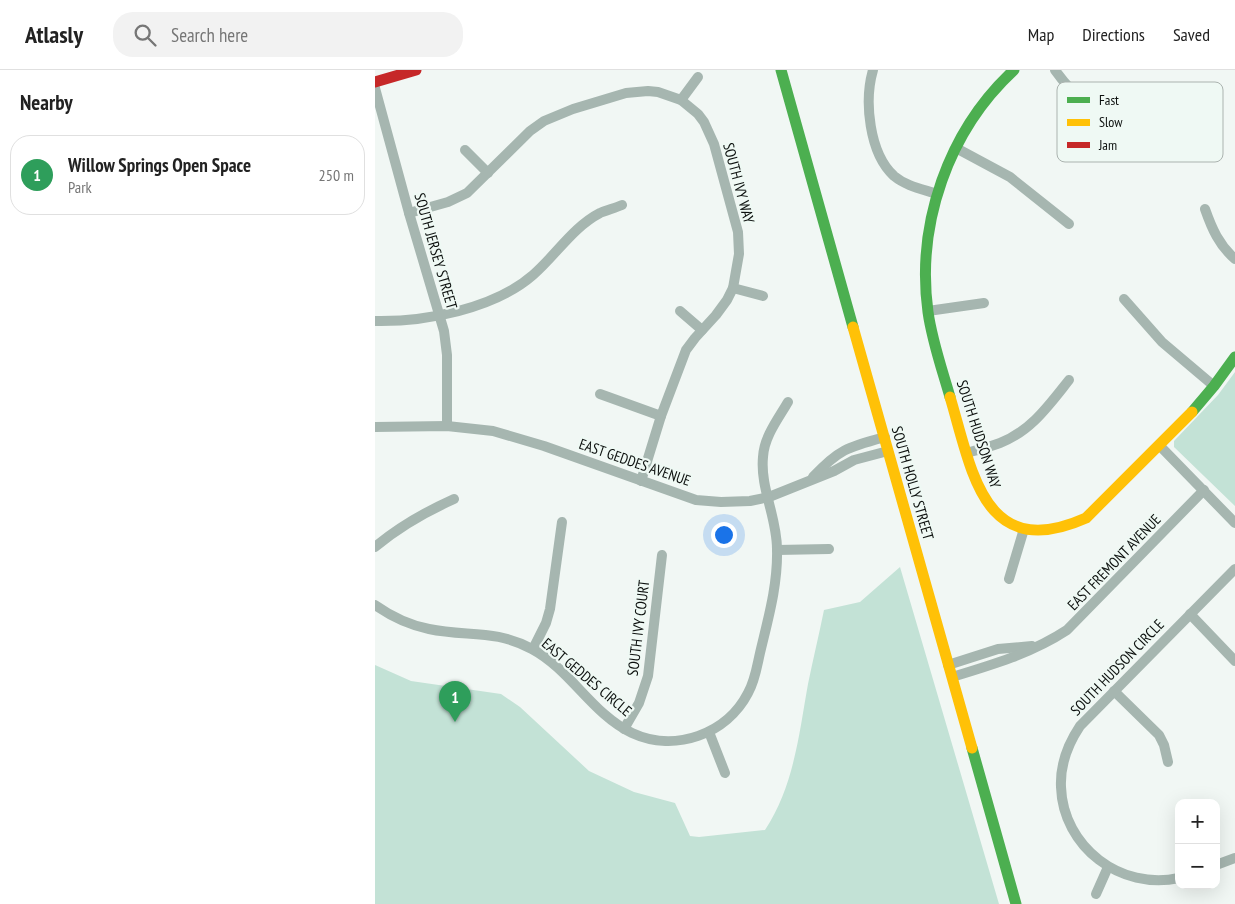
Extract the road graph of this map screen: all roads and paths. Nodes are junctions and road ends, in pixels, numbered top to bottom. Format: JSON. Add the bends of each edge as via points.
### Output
{"nodes":[{"id":1,"x":416,"y":70,"type":"edge"},
{"id":2,"x":781,"y":70,"type":"edge"},
{"id":3,"x":873,"y":70,"type":"edge"},
{"id":4,"x":1014,"y":70,"type":"edge"},
{"id":5,"x":1055,"y":70,"type":"edge"},
{"id":6,"x":698,"y":78,"type":"dead end"},
{"id":7,"x":375,"y":82,"type":"edge"},
{"id":8,"x":1064,"y":82,"type":"edge"},
{"id":9,"x":375,"y":88,"type":"edge"},
{"id":10,"x":681,"y":100,"type":"junction"},
{"id":11,"x":956,"y":148,"type":"junction"},
{"id":12,"x":465,"y":150,"type":"dead end"},
{"id":13,"x":488,"y":173,"type":"junction"},
{"id":14,"x":937,"y":194,"type":"junction"},
{"id":15,"x":622,"y":205,"type":"dead end"},
{"id":16,"x":1205,"y":209,"type":"dead end"},
{"id":17,"x":409,"y":213,"type":"junction"},
{"id":18,"x":1069,"y":224,"type":"dead end"},
{"id":19,"x":1235,"y":259,"type":"edge"},
{"id":20,"x":733,"y":288,"type":"junction"},
{"id":21,"x":763,"y":296,"type":"dead end"},
{"id":22,"x":1124,"y":300,"type":"dead end"},
{"id":23,"x":983,"y":303,"type":"dead end"},
{"id":24,"x":680,"y":311,"type":"dead end"},
{"id":25,"x":928,"y":311,"type":"junction"},
{"id":26,"x":439,"y":315,"type":"junction"},
{"id":27,"x":375,"y":321,"type":"edge"},
{"id":28,"x":703,"y":330,"type":"junction"},
{"id":29,"x":1235,"y":357,"type":"edge"},
{"id":30,"x":1069,"y":380,"type":"dead end"},
{"id":31,"x":1214,"y":386,"type":"junction"},
{"id":32,"x":600,"y":394,"type":"dead end"},
{"id":33,"x":788,"y":402,"type":"dead end"},
{"id":34,"x":661,"y":416,"type":"junction"},
{"id":35,"x":447,"y":426,"type":"junction"},
{"id":36,"x":375,"y":427,"type":"edge"},
{"id":37,"x":885,"y":437,"type":"junction"},
{"id":38,"x":1159,"y":445,"type":"junction"},
{"id":39,"x":888,"y":451,"type":"junction"},
{"id":40,"x":966,"y":453,"type":"junction"},
{"id":41,"x":812,"y":479,"type":"junction"},
{"id":42,"x":641,"y":481,"type":"junction"},
{"id":43,"x":1204,"y":490,"type":"junction"},
{"id":44,"x":769,"y":497,"type":"junction"},
{"id":45,"x":454,"y":499,"type":"dead end"},
{"id":46,"x":562,"y":522,"type":"dead end"},
{"id":47,"x":1235,"y":523,"type":"edge"},
{"id":48,"x":1024,"y":529,"type":"junction"},
{"id":49,"x":375,"y":546,"type":"edge"},
{"id":50,"x":829,"y":549,"type":"dead end"},
{"id":51,"x":777,"y":550,"type":"junction"},
{"id":52,"x":662,"y":555,"type":"dead end"},
{"id":53,"x":1235,"y":569,"type":"edge"},
{"id":54,"x":1009,"y":579,"type":"dead end"},
{"id":55,"x":375,"y":605,"type":"edge"},
{"id":56,"x":1189,"y":614,"type":"junction"},
{"id":57,"x":1038,"y":645,"type":"junction"},
{"id":58,"x":533,"y":649,"type":"junction"},
{"id":59,"x":1235,"y":661,"type":"edge"},
{"id":60,"x":948,"y":665,"type":"junction"},
{"id":61,"x":952,"y":677,"type":"junction"},
{"id":62,"x":1114,"y":691,"type":"junction"},
{"id":63,"x":624,"y":729,"type":"junction"},
{"id":64,"x":709,"y":732,"type":"junction"},
{"id":65,"x":1168,"y":762,"type":"dead end"},
{"id":66,"x":725,"y":773,"type":"dead end"},
{"id":67,"x":1235,"y":858,"type":"edge"},
{"id":68,"x":1220,"y":864,"type":"edge"},
{"id":69,"x":1108,"y":867,"type":"junction"},
{"id":70,"x":1175,"y":879,"type":"edge"},
{"id":71,"x":1096,"y":894,"type":"dead end"},
{"id":72,"x":1016,"y":904,"type":"edge"}],
"edges":[{"from":1,"to":7,"type":"main road"},
{"from":2,"to":37,"type":"main road","name":"SOUTH HOLLY STREET"},
{"from":3,"to":14,"type":"street","via":[[869,85],[869,115],[883,163],[905,183]]},
{"from":4,"to":11,"type":"main road","name":"SOUTH HUDSON WAY","via":[[976,113]]},
{"from":5,"to":8,"type":"street"},
{"from":6,"to":10,"type":"street"},
{"from":9,"to":17,"type":"street","name":"SOUTH JERSEY STREET"},
{"from":10,"to":13,"type":"street","name":"SOUTH IVY WAY","via":[[658,92],[638,91],[558,114],[530,131]]},
{"from":10,"to":20,"type":"street","name":"SOUTH IVY WAY","via":[[704,122],[714,144],[739,237]]},
{"from":11,"to":14,"type":"main road","name":"SOUTH HUDSON WAY"},
{"from":11,"to":18,"type":"street","via":[[1010,177]]},
{"from":12,"to":13,"type":"street"},
{"from":13,"to":17,"type":"street","name":"SOUTH IVY WAY","via":[[467,193]]},
{"from":14,"to":25,"type":"main road","name":"SOUTH HUDSON WAY","via":[[926,243]]},
{"from":15,"to":26,"type":"street","via":[[587,222],[535,274],[512,291],[481,304]]},
{"from":16,"to":19,"type":"street","via":[[1214,234]]},
{"from":17,"to":26,"type":"street","name":"SOUTH JERSEY STREET"},
{"from":20,"to":21,"type":"street"},
{"from":20,"to":28,"type":"street","name":"SOUTH IVY WAY"},
{"from":22,"to":31,"type":"street","via":[[1162,342]]},
{"from":23,"to":25,"type":"street"},
{"from":24,"to":28,"type":"street"},
{"from":25,"to":40,"type":"main road","name":"SOUTH HUDSON WAY"},
{"from":26,"to":27,"type":"street"},
{"from":26,"to":35,"type":"street","name":"SOUTH JERSEY STREET","via":[[447,355]]},
{"from":28,"to":34,"type":"street","name":"SOUTH IVY WAY","via":[[687,350]]},
{"from":29,"to":31,"type":"main road","name":"SOUTH HUDSON WAY"},
{"from":30,"to":40,"type":"street","via":[[1028,426],[1001,442]]},
{"from":31,"to":38,"type":"main road","name":"SOUTH HUDSON WAY"},
{"from":32,"to":34,"type":"street"},
{"from":33,"to":44,"type":"street","name":"EAST GEDDES CIRCLE","via":[[765,442],[763,480]]},
{"from":34,"to":42,"type":"street","name":"SOUTH IVY WAY"},
{"from":35,"to":36,"type":"street"},
{"from":35,"to":42,"type":"street","name":"EAST GEDDES AVENUE","via":[[519,438]]},
{"from":37,"to":39,"type":"main road","name":"SOUTH HOLLY STREET"},
{"from":37,"to":41,"type":"street","name":"EAST GEDDES AVENUE","via":[[841,451]]},
{"from":38,"to":43,"type":"street"},
{"from":38,"to":48,"type":"main road","name":"SOUTH HUDSON WAY","via":[[1086,518],[1059,529]]},
{"from":39,"to":41,"type":"street","name":"EAST GEDDES AVENUE","via":[[854,460]]},
{"from":39,"to":60,"type":"main road","name":"SOUTH HOLLY STREET"},
{"from":40,"to":48,"type":"main road","name":"SOUTH HUDSON WAY","via":[[977,488],[990,507]]},
{"from":41,"to":44,"type":"street","name":"EAST GEDDES AVENUE"},
{"from":42,"to":44,"type":"street","name":"EAST GEDDES AVENUE","via":[[710,502]]},
{"from":43,"to":47,"type":"street"},
{"from":43,"to":57,"type":"street","name":"EAST FREMONT AVENUE","via":[[1072,626]]},
{"from":44,"to":51,"type":"street","name":"EAST GEDDES CIRCLE"},
{"from":45,"to":49,"type":"street","via":[[423,513]]},
{"from":46,"to":58,"type":"street","via":[[550,609]]},
{"from":48,"to":54,"type":"street"},
{"from":50,"to":51,"type":"street"},
{"from":51,"to":64,"type":"street","name":"EAST GEDDES CIRCLE","via":[[772,601],[749,692],[734,713]]},
{"from":52,"to":63,"type":"street","name":"SOUTH IVY COURT","via":[[648,676],[639,703]]},
{"from":53,"to":56,"type":"street","name":"SOUTH HUDSON CIRCLE"},
{"from":55,"to":58,"type":"street","name":"EAST GEDDES CIRCLE","via":[[393,617],[430,630],[494,635]]},
{"from":56,"to":59,"type":"street"},
{"from":56,"to":62,"type":"street","name":"SOUTH HUDSON CIRCLE"},
{"from":57,"to":60,"type":"street","name":"EAST FREMONT AVENUE","via":[[998,649]]},
{"from":57,"to":61,"type":"street","name":"EAST FREMONT AVENUE","via":[[1005,661]]},
{"from":58,"to":63,"type":"street","name":"EAST GEDDES CIRCLE","via":[[611,721]]},
{"from":60,"to":61,"type":"main road","name":"SOUTH HOLLY STREET"},
{"from":61,"to":72,"type":"main road","name":"SOUTH HOLLY STREET"},
{"from":62,"to":65,"type":"street","via":[[1159,735]]},
{"from":62,"to":69,"type":"street","name":"SOUTH HUDSON CIRCLE","via":[[1074,736],[1065,756],[1061,788],[1066,815],[1077,836],[1094,857]]},
{"from":63,"to":64,"type":"street","name":"EAST GEDDES CIRCLE","via":[[661,741],[681,740]]},
{"from":64,"to":66,"type":"street"},
{"from":67,"to":68,"type":"street"},
{"from":69,"to":70,"type":"street","name":"SOUTH HUDSON CIRCLE","via":[[1126,876],[1145,880]]},
{"from":69,"to":71,"type":"street"}]}
